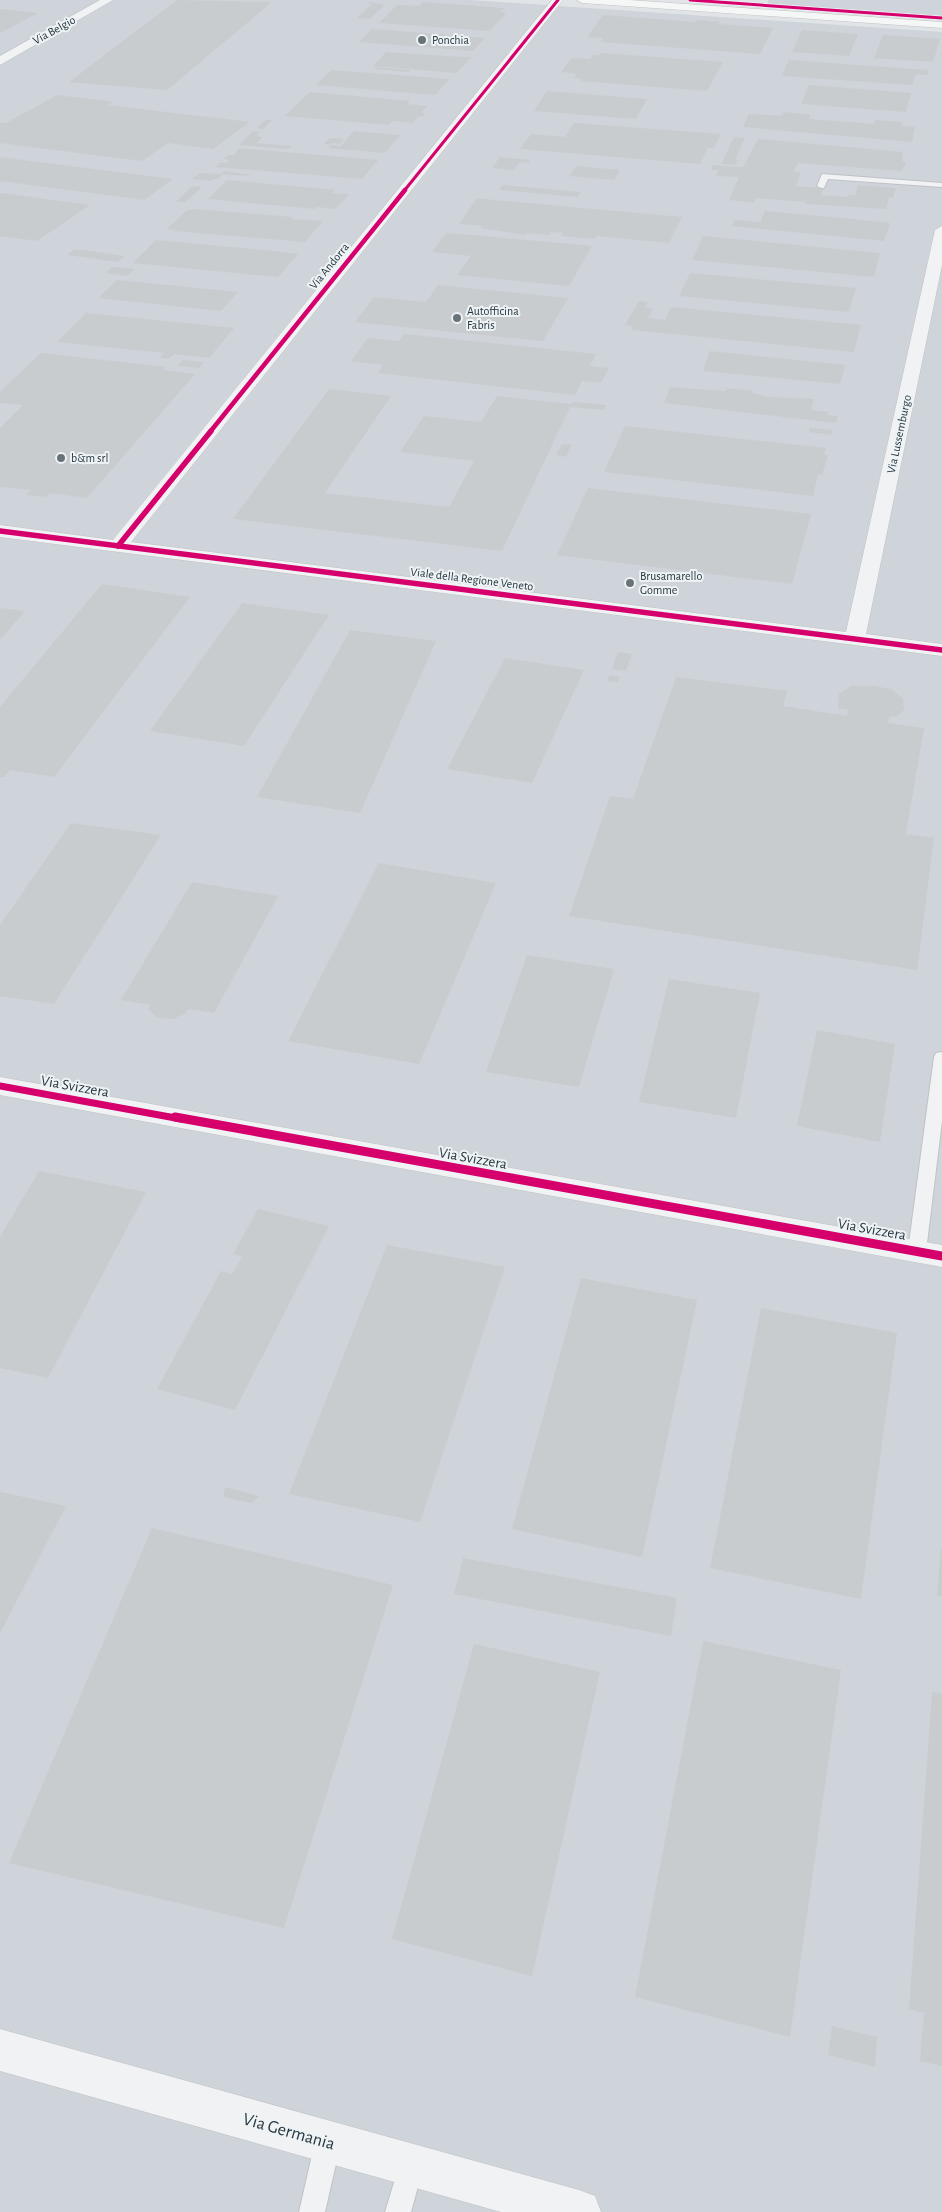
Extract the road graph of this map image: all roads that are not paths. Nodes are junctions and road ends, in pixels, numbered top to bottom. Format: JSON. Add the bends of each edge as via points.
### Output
{"nodes":[{"id":1,"x":108,"y":0,"type":"edge"},
{"id":2,"x":558,"y":0,"type":"edge"},
{"id":3,"x":582,"y":0,"type":"edge"},
{"id":4,"x":942,"y":25,"type":"edge"},
{"id":5,"x":0,"y":60,"type":"edge"},
{"id":6,"x":942,"y":185,"type":"edge"},
{"id":7,"x":821,"y":186,"type":"dead end"},
{"id":8,"x":942,"y":230,"type":"edge"},
{"id":9,"x":0,"y":531,"type":"edge"},
{"id":10,"x":118,"y":546,"type":"junction"},
{"id":11,"x":856,"y":639,"type":"junction"},
{"id":12,"x":942,"y":650,"type":"edge"},
{"id":13,"x":942,"y":1057,"type":"edge"},
{"id":14,"x":0,"y":1086,"type":"edge"},
{"id":15,"x":930,"y":1254,"type":"edge"},
{"id":16,"x":0,"y":2050,"type":"edge"},
{"id":17,"x":328,"y":2142,"type":"junction"},
{"id":18,"x":411,"y":2165,"type":"junction"},
{"id":19,"x":312,"y":2212,"type":"edge"},
{"id":20,"x":398,"y":2212,"type":"edge"},
{"id":21,"x":579,"y":2212,"type":"edge"}],
"edges":[{"from":1,"to":5,"type":"street","name":"Via Belgio"},
{"from":2,"to":10,"type":"street","name":"Via Andorra"},
{"from":3,"to":4,"type":"street"},
{"from":6,"to":7,"type":"lane","via":[[825,176]]},
{"from":8,"to":11,"type":"street","name":"Via Lussemburgo"},
{"from":9,"to":10,"type":"street","name":"Viale della Regione Veneto"},
{"from":10,"to":11,"type":"street","name":"Viale della Regione Veneto"},
{"from":11,"to":12,"type":"street","name":"Viale della Regione Veneto"},
{"from":13,"to":15,"type":"lane"},
{"from":14,"to":15,"type":"street","name":"Via Svizzera"},
{"from":16,"to":17,"type":"street","name":"Via Germania"},
{"from":17,"to":18,"type":"street","name":"Via Germania"},
{"from":17,"to":19,"type":"lane"},
{"from":18,"to":20,"type":"lane"},
{"from":18,"to":21,"type":"street","name":"Via Germania"}]}
